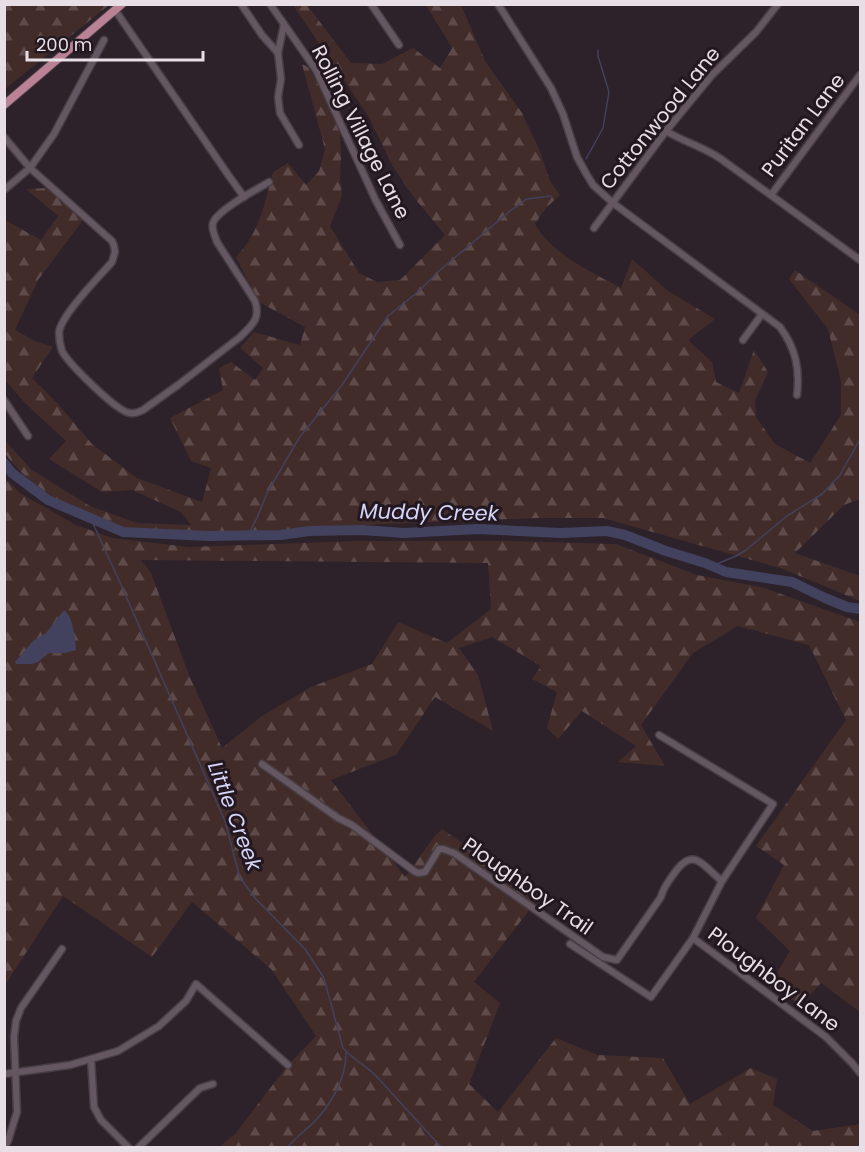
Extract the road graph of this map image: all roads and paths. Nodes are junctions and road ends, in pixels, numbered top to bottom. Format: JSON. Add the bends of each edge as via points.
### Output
{"nodes":[{"id":1,"x":122,"y":4,"type":"edge"},
{"id":2,"x":241,"y":4,"type":"edge"},
{"id":3,"x":270,"y":4,"type":"edge"},
{"id":4,"x":371,"y":4,"type":"edge"},
{"id":5,"x":498,"y":4,"type":"edge"},
{"id":6,"x":778,"y":4,"type":"edge"},
{"id":7,"x":115,"y":10,"type":"junction"},
{"id":8,"x":284,"y":24,"type":"junction"},
{"id":9,"x":104,"y":40,"type":"dead end"},
{"id":10,"x":399,"y":45,"type":"dead end"},
{"id":11,"x":278,"y":53,"type":"junction"},
{"id":12,"x":861,"y":75,"type":"edge"},
{"id":13,"x":4,"y":105,"type":"edge"},
{"id":14,"x":666,"y":131,"type":"junction"},
{"id":15,"x":4,"y":137,"type":"edge"},
{"id":16,"x":299,"y":145,"type":"dead end"},
{"id":17,"x":30,"y":168,"type":"junction"},
{"id":18,"x":268,"y":182,"type":"dead end"},
{"id":19,"x":4,"y":190,"type":"edge"},
{"id":20,"x":771,"y":195,"type":"junction"},
{"id":21,"x":244,"y":197,"type":"junction"},
{"id":22,"x":613,"y":203,"type":"junction"},
{"id":23,"x":594,"y":228,"type":"dead end"},
{"id":24,"x":400,"y":245,"type":"dead end"},
{"id":25,"x":861,"y":260,"type":"edge"},
{"id":26,"x":762,"y":314,"type":"junction"},
{"id":27,"x":743,"y":340,"type":"dead end"},
{"id":28,"x":797,"y":395,"type":"dead end"},
{"id":29,"x":4,"y":400,"type":"edge"},
{"id":30,"x":28,"y":436,"type":"dead end"},
{"id":31,"x":659,"y":735,"type":"dead end"},
{"id":32,"x":262,"y":764,"type":"dead end"},
{"id":33,"x":722,"y":881,"type":"junction"},
{"id":34,"x":693,"y":938,"type":"junction"},
{"id":35,"x":570,"y":944,"type":"dead end"},
{"id":36,"x":62,"y":949,"type":"dead end"},
{"id":37,"x":91,"y":1059,"type":"junction"},
{"id":38,"x":288,"y":1065,"type":"dead end"},
{"id":39,"x":16,"y":1072,"type":"junction"},
{"id":40,"x":861,"y":1073,"type":"edge"},
{"id":41,"x":4,"y":1074,"type":"edge"},
{"id":42,"x":213,"y":1084,"type":"dead end"},
{"id":43,"x":4,"y":1147,"type":"edge"},
{"id":44,"x":129,"y":1148,"type":"edge"},
{"id":45,"x":138,"y":1148,"type":"edge"}],
"edges":[{"from":1,"to":7,"type":"main road"},
{"from":2,"to":11,"type":"street"},
{"from":3,"to":8,"type":"street","name":"Rolling Village Lane"},
{"from":4,"to":10,"type":"street"},
{"from":5,"to":22,"type":"street","via":[[551,88],[586,176]]},
{"from":6,"to":14,"type":"street","name":"Cottonwood Lane"},
{"from":7,"to":13,"type":"main road"},
{"from":7,"to":21,"type":"street"},
{"from":8,"to":11,"type":"street"},
{"from":8,"to":24,"type":"street","name":"Rolling Village Lane","via":[[316,70]]},
{"from":9,"to":17,"type":"street","via":[[54,134]]},
{"from":11,"to":16,"type":"street","via":[[280,113]]},
{"from":12,"to":20,"type":"street","name":"Puritan Lane"},
{"from":14,"to":20,"type":"street","via":[[713,153]]},
{"from":14,"to":22,"type":"street","name":"Cottonwood Lane"},
{"from":15,"to":17,"type":"street"},
{"from":17,"to":19,"type":"street"},
{"from":17,"to":21,"type":"street","via":[[112,241],[115,257],[67,315],[59,340],[70,361],[108,399],[130,414],[144,410],[195,372],[240,337],[256,319],[255,301],[212,229],[215,220]]},
{"from":18,"to":21,"type":"street"},
{"from":20,"to":25,"type":"street"},
{"from":22,"to":23,"type":"street","name":"Cottonwood Lane"},
{"from":22,"to":26,"type":"street"},
{"from":26,"to":27,"type":"street"},
{"from":26,"to":28,"type":"street","via":[[780,327],[791,344],[797,364]]},
{"from":29,"to":30,"type":"street"},
{"from":31,"to":33,"type":"street","name":"Ploughboy Lane","via":[[772,804]]},
{"from":32,"to":33,"type":"street","name":"Ploughboy Trail","via":[[414,871],[425,872],[439,849],[454,853],[608,959],[617,960],[681,864],[697,860]]},
{"from":33,"to":34,"type":"street","name":"Ploughboy Lane"},
{"from":34,"to":35,"type":"street","via":[[651,997]]},
{"from":34,"to":40,"type":"street","name":"Ploughboy Lane","via":[[826,1037]]},
{"from":36,"to":39,"type":"street","via":[[16,1021]]},
{"from":37,"to":38,"type":"street","via":[[118,1051],[159,1026],[186,1001],[196,984]]},
{"from":37,"to":39,"type":"street"},
{"from":37,"to":44,"type":"street","via":[[94,1107],[101,1120]]},
{"from":39,"to":41,"type":"street"},
{"from":39,"to":43,"type":"street","via":[[17,1112]]},
{"from":42,"to":45,"type":"street","via":[[200,1088]]}]}
